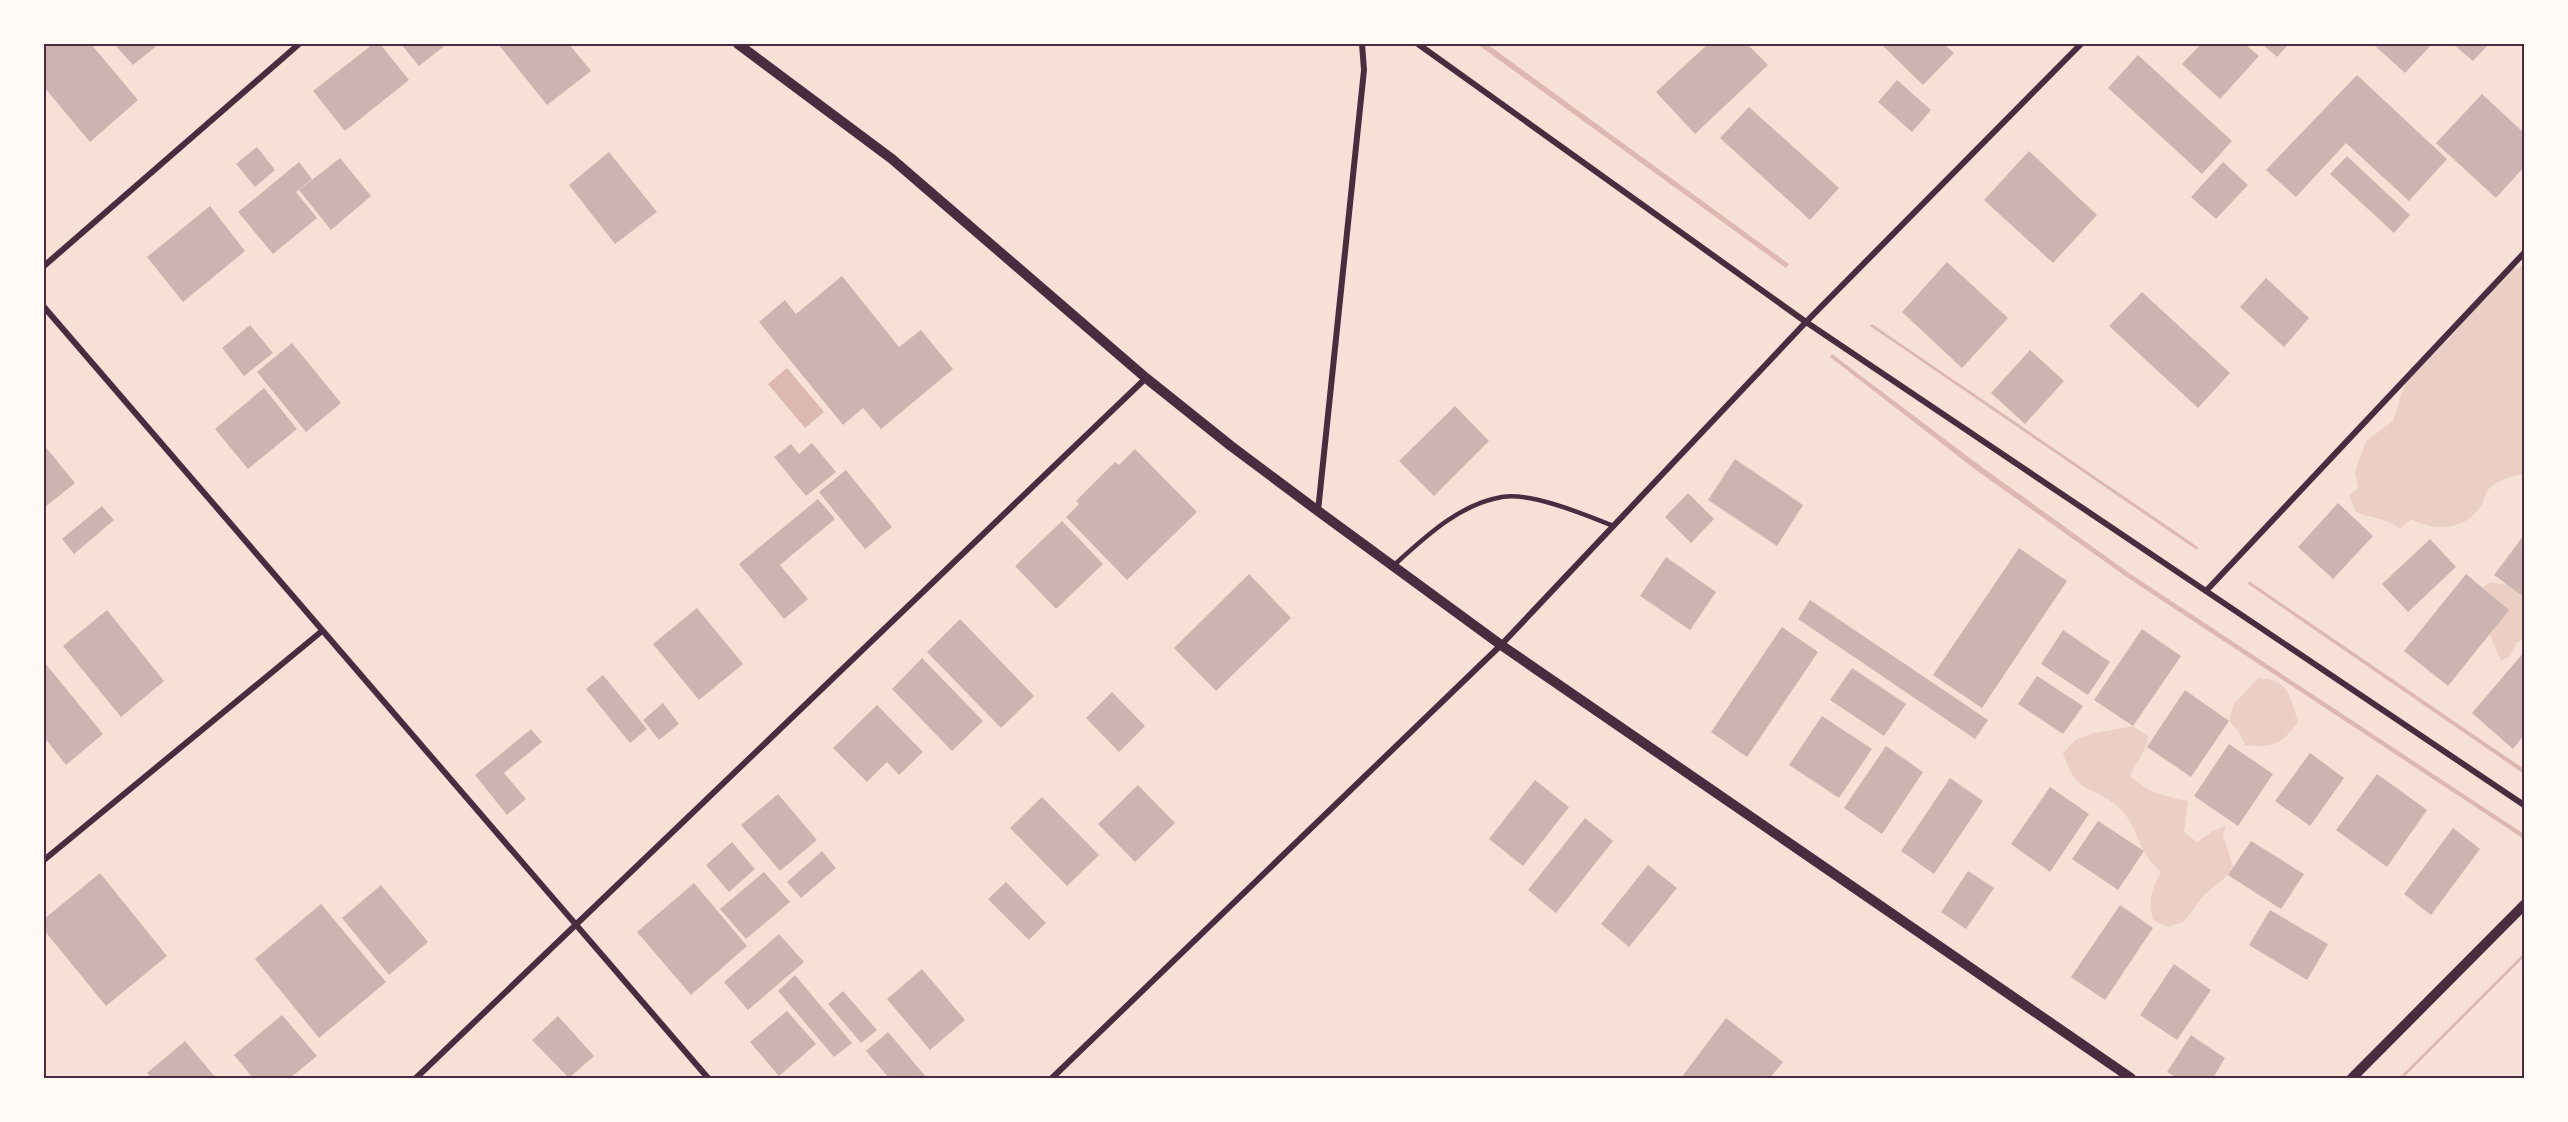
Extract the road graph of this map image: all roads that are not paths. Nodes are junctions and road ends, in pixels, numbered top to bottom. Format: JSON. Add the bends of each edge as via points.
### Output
{"nodes":[{"id":1,"x":299,"y":44,"type":"edge"},
{"id":2,"x":738,"y":44,"type":"edge"},
{"id":3,"x":1362,"y":44,"type":"edge"},
{"id":4,"x":1418,"y":44,"type":"edge"},
{"id":5,"x":2081,"y":44,"type":"edge"},
{"id":6,"x":2524,"y":253,"type":"edge"},
{"id":7,"x":44,"y":266,"type":"edge"},
{"id":8,"x":44,"y":307,"type":"edge"},
{"id":9,"x":1806,"y":322,"type":"junction"},
{"id":10,"x":1146,"y":378,"type":"junction"},
{"id":11,"x":1318,"y":512,"type":"junction"},
{"id":12,"x":1614,"y":526,"type":"junction"},
{"id":13,"x":1393,"y":566,"type":"junction"},
{"id":14,"x":2206,"y":591,"type":"junction"},
{"id":15,"x":322,"y":631,"type":"junction"},
{"id":16,"x":1501,"y":645,"type":"junction"},
{"id":17,"x":2524,"y":805,"type":"edge"},
{"id":18,"x":44,"y":860,"type":"edge"},
{"id":19,"x":2524,"y":905,"type":"edge"},
{"id":20,"x":576,"y":925,"type":"junction"},
{"id":21,"x":416,"y":1078,"type":"edge"},
{"id":22,"x":708,"y":1078,"type":"edge"},
{"id":23,"x":1052,"y":1078,"type":"edge"},
{"id":24,"x":2131,"y":1078,"type":"edge"},
{"id":25,"x":2352,"y":1078,"type":"edge"}],
"edges":[{"from":1,"to":7,"type":"street"},
{"from":2,"to":10,"type":"street","via":[[892,159]]},
{"from":3,"to":11,"type":"street","via":[[1364,70]]},
{"from":4,"to":9,"type":"street"},
{"from":5,"to":9,"type":"street"},
{"from":6,"to":14,"type":"street"},
{"from":8,"to":15,"type":"street"},
{"from":9,"to":12,"type":"street"},
{"from":9,"to":14,"type":"street"},
{"from":10,"to":11,"type":"street"},
{"from":10,"to":20,"type":"street"},
{"from":11,"to":13,"type":"street"},
{"from":12,"to":13,"type":"lane","via":[[1555,505],[1503,496],[1452,517]]},
{"from":12,"to":16,"type":"street"},
{"from":13,"to":16,"type":"street"},
{"from":14,"to":17,"type":"street"},
{"from":15,"to":18,"type":"street"},
{"from":15,"to":20,"type":"street"},
{"from":16,"to":23,"type":"street"},
{"from":16,"to":24,"type":"street"},
{"from":19,"to":25,"type":"street"},
{"from":20,"to":21,"type":"street"},
{"from":20,"to":22,"type":"street"}]}
